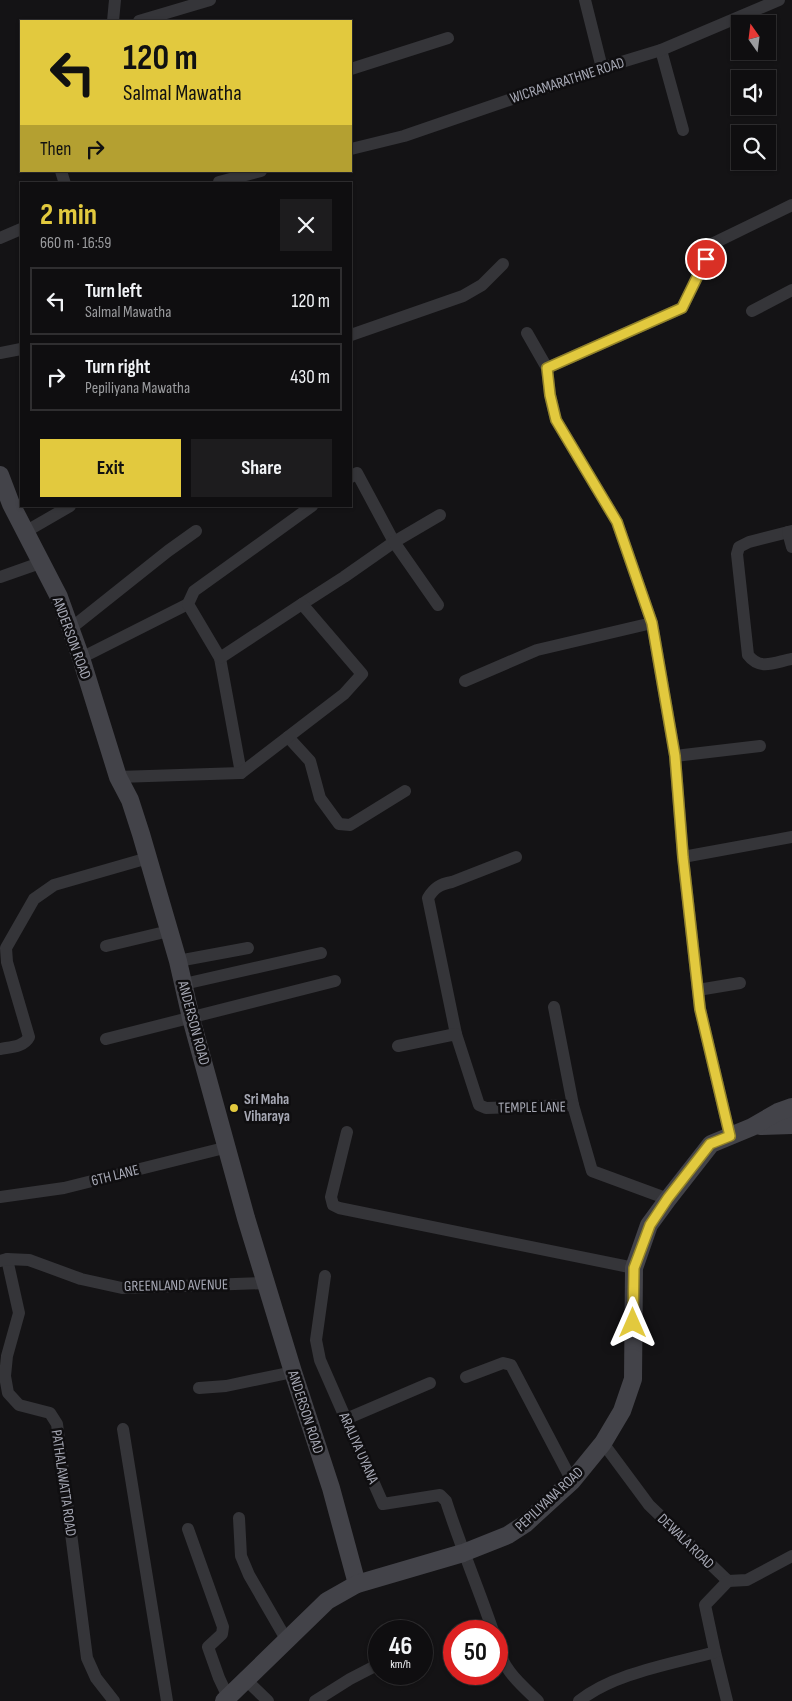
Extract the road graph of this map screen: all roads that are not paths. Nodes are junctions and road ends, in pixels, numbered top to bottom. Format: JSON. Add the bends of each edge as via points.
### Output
{"nodes":[{"id":1,"x":115,"y":0,"type":"edge"},
{"id":2,"x":210,"y":0,"type":"edge"},
{"id":3,"x":585,"y":0,"type":"edge"},
{"id":4,"x":779,"y":0,"type":"edge"},
{"id":5,"x":114,"y":20,"type":"edge"},
{"id":6,"x":142,"y":20,"type":"edge"},
{"id":7,"x":448,"y":38,"type":"dead end"},
{"id":8,"x":662,"y":50,"type":"junction"},
{"id":9,"x":602,"y":68,"type":"junction"},
{"id":10,"x":352,"y":69,"type":"edge"},
{"id":11,"x":683,"y":130,"type":"dead end"},
{"id":12,"x":352,"y":149,"type":"edge"},
{"id":13,"x":256,"y":172,"type":"edge"},
{"id":14,"x":219,"y":179,"type":"edge"},
{"id":15,"x":792,"y":205,"type":"edge"},
{"id":16,"x":20,"y":229,"type":"edge"},
{"id":17,"x":0,"y":238,"type":"edge"},
{"id":18,"x":503,"y":264,"type":"dead end"},
{"id":19,"x":792,"y":290,"type":"edge"},
{"id":20,"x":752,"y":311,"type":"dead end"},
{"id":21,"x":526,"y":333,"type":"dead end"},
{"id":22,"x":352,"y":334,"type":"edge"},
{"id":23,"x":20,"y":349,"type":"edge"},
{"id":24,"x":0,"y":353,"type":"edge"},
{"id":25,"x":547,"y":368,"type":"junction"},
{"id":26,"x":0,"y":475,"type":"edge"},
{"id":27,"x":352,"y":476,"type":"edge"},
{"id":28,"x":5,"y":507,"type":"edge"},
{"id":29,"x":68,"y":507,"type":"edge"},
{"id":30,"x":311,"y":507,"type":"edge"},
{"id":31,"x":440,"y":515,"type":"dead end"},
{"id":32,"x":196,"y":531,"type":"dead end"},
{"id":33,"x":790,"y":531,"type":"edge"},
{"id":34,"x":25,"y":532,"type":"junction"},
{"id":35,"x":394,"y":542,"type":"junction"},
{"id":36,"x":792,"y":547,"type":"edge"},
{"id":37,"x":40,"y":563,"type":"junction"},
{"id":38,"x":0,"y":577,"type":"edge"},
{"id":39,"x":188,"y":604,"type":"junction"},
{"id":40,"x":302,"y":604,"type":"junction"},
{"id":41,"x":438,"y":605,"type":"dead end"},
{"id":42,"x":652,"y":623,"type":"junction"},
{"id":43,"x":70,"y":629,"type":"junction"},
{"id":44,"x":80,"y":658,"type":"junction"},
{"id":45,"x":220,"y":658,"type":"junction"},
{"id":46,"x":792,"y":659,"type":"edge"},
{"id":47,"x":465,"y":680,"type":"dead end"},
{"id":48,"x":288,"y":737,"type":"junction"},
{"id":49,"x":760,"y":746,"type":"dead end"},
{"id":50,"x":675,"y":756,"type":"junction"},
{"id":51,"x":241,"y":773,"type":"junction"},
{"id":52,"x":118,"y":777,"type":"junction"},
{"id":53,"x":405,"y":791,"type":"dead end"},
{"id":54,"x":792,"y":837,"type":"edge"},
{"id":55,"x":516,"y":857,"type":"dead end"},
{"id":56,"x":683,"y":857,"type":"junction"},
{"id":57,"x":148,"y":858,"type":"junction"},
{"id":58,"x":169,"y":931,"type":"junction"},
{"id":59,"x":4,"y":944,"type":"edge"},
{"id":60,"x":106,"y":946,"type":"dead end"},
{"id":61,"x":248,"y":948,"type":"dead end"},
{"id":62,"x":321,"y":954,"type":"dead end"},
{"id":63,"x":178,"y":961,"type":"junction"},
{"id":64,"x":335,"y":981,"type":"dead end"},
{"id":65,"x":740,"y":983,"type":"dead end"},
{"id":66,"x":184,"y":984,"type":"junction"},
{"id":67,"x":698,"y":990,"type":"junction"},
{"id":68,"x":554,"y":1007,"type":"dead end"},
{"id":69,"x":191,"y":1018,"type":"junction"},
{"id":70,"x":456,"y":1034,"type":"junction"},
{"id":71,"x":106,"y":1039,"type":"dead end"},
{"id":72,"x":398,"y":1046,"type":"dead end"},
{"id":73,"x":0,"y":1049,"type":"edge"},
{"id":74,"x":573,"y":1105,"type":"junction"},
{"id":75,"x":792,"y":1107,"type":"edge"},
{"id":76,"x":792,"y":1125,"type":"edge"},
{"id":77,"x":752,"y":1127,"type":"junction"},
{"id":78,"x":347,"y":1132,"type":"dead end"},
{"id":79,"x":730,"y":1136,"type":"junction"},
{"id":80,"x":228,"y":1147,"type":"junction"},
{"id":81,"x":0,"y":1197,"type":"edge"},
{"id":82,"x":668,"y":1198,"type":"junction"},
{"id":83,"x":4,"y":1260,"type":"edge"},
{"id":84,"x":634,"y":1268,"type":"junction"},
{"id":85,"x":325,"y":1276,"type":"dead end"},
{"id":86,"x":266,"y":1283,"type":"junction"},
{"id":87,"x":293,"y":1372,"type":"junction"},
{"id":88,"x":466,"y":1376,"type":"dead end"},
{"id":89,"x":430,"y":1383,"type":"dead end"},
{"id":90,"x":199,"y":1388,"type":"dead end"},
{"id":91,"x":346,"y":1420,"type":"junction"},
{"id":92,"x":123,"y":1429,"type":"dead end"},
{"id":93,"x":603,"y":1443,"type":"junction"},
{"id":94,"x":572,"y":1481,"type":"junction"},
{"id":95,"x":239,"y":1518,"type":"dead end"},
{"id":96,"x":188,"y":1529,"type":"dead end"},
{"id":97,"x":463,"y":1553,"type":"junction"},
{"id":98,"x":792,"y":1556,"type":"edge"},
{"id":99,"x":728,"y":1581,"type":"junction"},
{"id":100,"x":357,"y":1584,"type":"junction"},
{"id":101,"x":489,"y":1620,"type":"edge"},
{"id":102,"x":286,"y":1639,"type":"junction"},
{"id":103,"x":715,"y":1652,"type":"junction"},
{"id":104,"x":368,"y":1670,"type":"edge"},
{"id":105,"x":508,"y":1670,"type":"edge"},
{"id":106,"x":245,"y":1679,"type":"junction"},
{"id":107,"x":226,"y":1699,"type":"edge"},
{"id":108,"x":114,"y":1701,"type":"edge"},
{"id":109,"x":167,"y":1701,"type":"edge"},
{"id":110,"x":268,"y":1701,"type":"edge"},
{"id":111,"x":315,"y":1701,"type":"edge"},
{"id":112,"x":538,"y":1701,"type":"edge"},
{"id":113,"x":579,"y":1701,"type":"edge"},
{"id":114,"x":727,"y":1701,"type":"edge"}],
"edges":[{"from":1,"to":5,"type":"street"},
{"from":2,"to":6,"type":"street"},
{"from":3,"to":9,"type":"street"},
{"from":4,"to":8,"type":"street","name":"WICRAMARATHNE ROAD"},
{"from":7,"to":10,"type":"street"},
{"from":8,"to":9,"type":"street","name":"WICRAMARATHNE ROAD"},
{"from":8,"to":11,"type":"street"},
{"from":9,"to":12,"type":"street","name":"WICRAMARATHNE ROAD","via":[[404,136]]},
{"from":13,"to":14,"type":"street"},
{"from":15,"to":25,"type":"street","via":[[714,243],[682,308]]},
{"from":16,"to":17,"type":"street"},
{"from":18,"to":22,"type":"street","via":[[482,285],[462,296]]},
{"from":19,"to":20,"type":"street"},
{"from":21,"to":25,"type":"street"},
{"from":23,"to":24,"type":"street"},
{"from":25,"to":42,"type":"street","via":[[556,420],[617,522]]},
{"from":26,"to":28,"type":"main road","name":"ANDERSON ROAD"},
{"from":27,"to":35,"type":"street","via":[[357,473]]},
{"from":28,"to":34,"type":"main road","name":"ANDERSON ROAD"},
{"from":29,"to":34,"type":"street"},
{"from":30,"to":39,"type":"street","via":[[194,591]]},
{"from":31,"to":35,"type":"street"},
{"from":32,"to":43,"type":"street"},
{"from":33,"to":36,"type":"street"},
{"from":33,"to":46,"type":"street","via":[[749,542],[739,547],[736,554],[748,655],[759,665]]},
{"from":34,"to":37,"type":"main road","name":"ANDERSON ROAD"},
{"from":35,"to":40,"type":"street"},
{"from":35,"to":41,"type":"street"},
{"from":37,"to":38,"type":"street"},
{"from":37,"to":43,"type":"main road","name":"ANDERSON ROAD"},
{"from":39,"to":44,"type":"street"},
{"from":39,"to":45,"type":"street"},
{"from":40,"to":45,"type":"street"},
{"from":40,"to":48,"type":"street","via":[[362,674],[344,694]]},
{"from":42,"to":47,"type":"street","via":[[537,650]]},
{"from":42,"to":50,"type":"street"},
{"from":43,"to":44,"type":"main road","name":"ANDERSON ROAD"},
{"from":44,"to":52,"type":"main road","name":"ANDERSON ROAD"},
{"from":45,"to":51,"type":"street"},
{"from":48,"to":51,"type":"street"},
{"from":48,"to":53,"type":"street","via":[[310,761],[320,798],[338,824],[350,825]]},
{"from":49,"to":50,"type":"street"},
{"from":50,"to":56,"type":"street"},
{"from":51,"to":52,"type":"street"},
{"from":52,"to":57,"type":"main road","name":"ANDERSON ROAD","via":[[130,800]]},
{"from":54,"to":56,"type":"street"},
{"from":55,"to":70,"type":"street","via":[[442,884],[432,890],[428,898]]},
{"from":56,"to":67,"type":"street"},
{"from":57,"to":58,"type":"main road","name":"ANDERSON ROAD"},
{"from":57,"to":59,"type":"street","via":[[54,885],[34,899]]},
{"from":58,"to":60,"type":"street"},
{"from":58,"to":63,"type":"main road","name":"ANDERSON ROAD"},
{"from":59,"to":73,"type":"street","via":[[6,962],[29,1037],[21,1044]]},
{"from":61,"to":63,"type":"street"},
{"from":62,"to":66,"type":"street"},
{"from":63,"to":66,"type":"main road","name":"ANDERSON ROAD"},
{"from":64,"to":69,"type":"street"},
{"from":65,"to":67,"type":"street"},
{"from":66,"to":69,"type":"main road","name":"ANDERSON ROAD"},
{"from":67,"to":79,"type":"street"},
{"from":68,"to":74,"type":"street"},
{"from":69,"to":71,"type":"street"},
{"from":69,"to":80,"type":"main road","name":"ANDERSON ROAD"},
{"from":70,"to":72,"type":"street"},
{"from":70,"to":74,"type":"street","name":"TEMPLE LANE","via":[[479,1105],[486,1108]]},
{"from":74,"to":82,"type":"street","name":"TEMPLE LANE","via":[[592,1171]]},
{"from":75,"to":77,"type":"main road"},
{"from":76,"to":77,"type":"main road"},
{"from":77,"to":79,"type":"main road","name":"PEPILIYANA ROAD"},
{"from":78,"to":84,"type":"street","via":[[331,1196],[333,1204],[339,1208]]},
{"from":79,"to":82,"type":"main road","name":"PEPILIYANA ROAD","via":[[710,1144]]},
{"from":80,"to":81,"type":"street","name":"6TH LANE","via":[[64,1188]]},
{"from":80,"to":86,"type":"main road","name":"ANDERSON ROAD"},
{"from":82,"to":84,"type":"main road","name":"PEPILIYANA ROAD","via":[[650,1225]]},
{"from":83,"to":86,"type":"street","name":"GREENLAND AVENUE","via":[[29,1260],[81,1279],[122,1288]]},
{"from":83,"to":108,"type":"street","name":"PATHALAWATTA ROAD","via":[[18,1313],[4,1376],[8,1393],[19,1405],[50,1413],[57,1424],[86,1658],[96,1678]]},
{"from":84,"to":93,"type":"main road","name":"PEPILIYANA ROAD","via":[[633,1379],[622,1411]]},
{"from":85,"to":91,"type":"street","name":"ARALIYA UYANA","via":[[316,1340],[320,1360]]},
{"from":86,"to":87,"type":"main road","name":"ANDERSON ROAD"},
{"from":87,"to":90,"type":"street","via":[[226,1386]]},
{"from":87,"to":100,"type":"main road","name":"ANDERSON ROAD","via":[[331,1488]]},
{"from":88,"to":94,"type":"street","via":[[503,1363],[511,1365]]},
{"from":89,"to":91,"type":"street"},
{"from":91,"to":97,"type":"street","name":"ARALIYA UYANA","via":[[383,1504],[440,1495],[446,1501]]},
{"from":92,"to":109,"type":"street"},
{"from":93,"to":94,"type":"main road","name":"PEPILIYANA ROAD"},
{"from":93,"to":99,"type":"street","name":"DEWALA ROAD","via":[[649,1505]]},
{"from":94,"to":97,"type":"main road","name":"PEPILIYANA ROAD","via":[[520,1528]]},
{"from":95,"to":102,"type":"street","via":[[241,1556],[248,1575]]},
{"from":96,"to":107,"type":"street","via":[[224,1627],[222,1634],[208,1647]]},
{"from":97,"to":100,"type":"main road","name":"PEPILIYANA ROAD"},
{"from":97,"to":101,"type":"street"},
{"from":98,"to":99,"type":"street","name":"DEWALA ROAD","via":[[746,1580]]},
{"from":99,"to":103,"type":"street","via":[[705,1605]]},
{"from":100,"to":102,"type":"main road","name":"PEPILIYANA ROAD","via":[[327,1601]]},
{"from":102,"to":106,"type":"main road","name":"PEPILIYANA ROAD"},
{"from":103,"to":113,"type":"street","via":[[631,1675],[590,1692]]},
{"from":103,"to":114,"type":"street"},
{"from":104,"to":111,"type":"street"},
{"from":105,"to":112,"type":"street"},
{"from":106,"to":107,"type":"main road","name":"PEPILIYANA ROAD"},
{"from":106,"to":110,"type":"street"}]}
